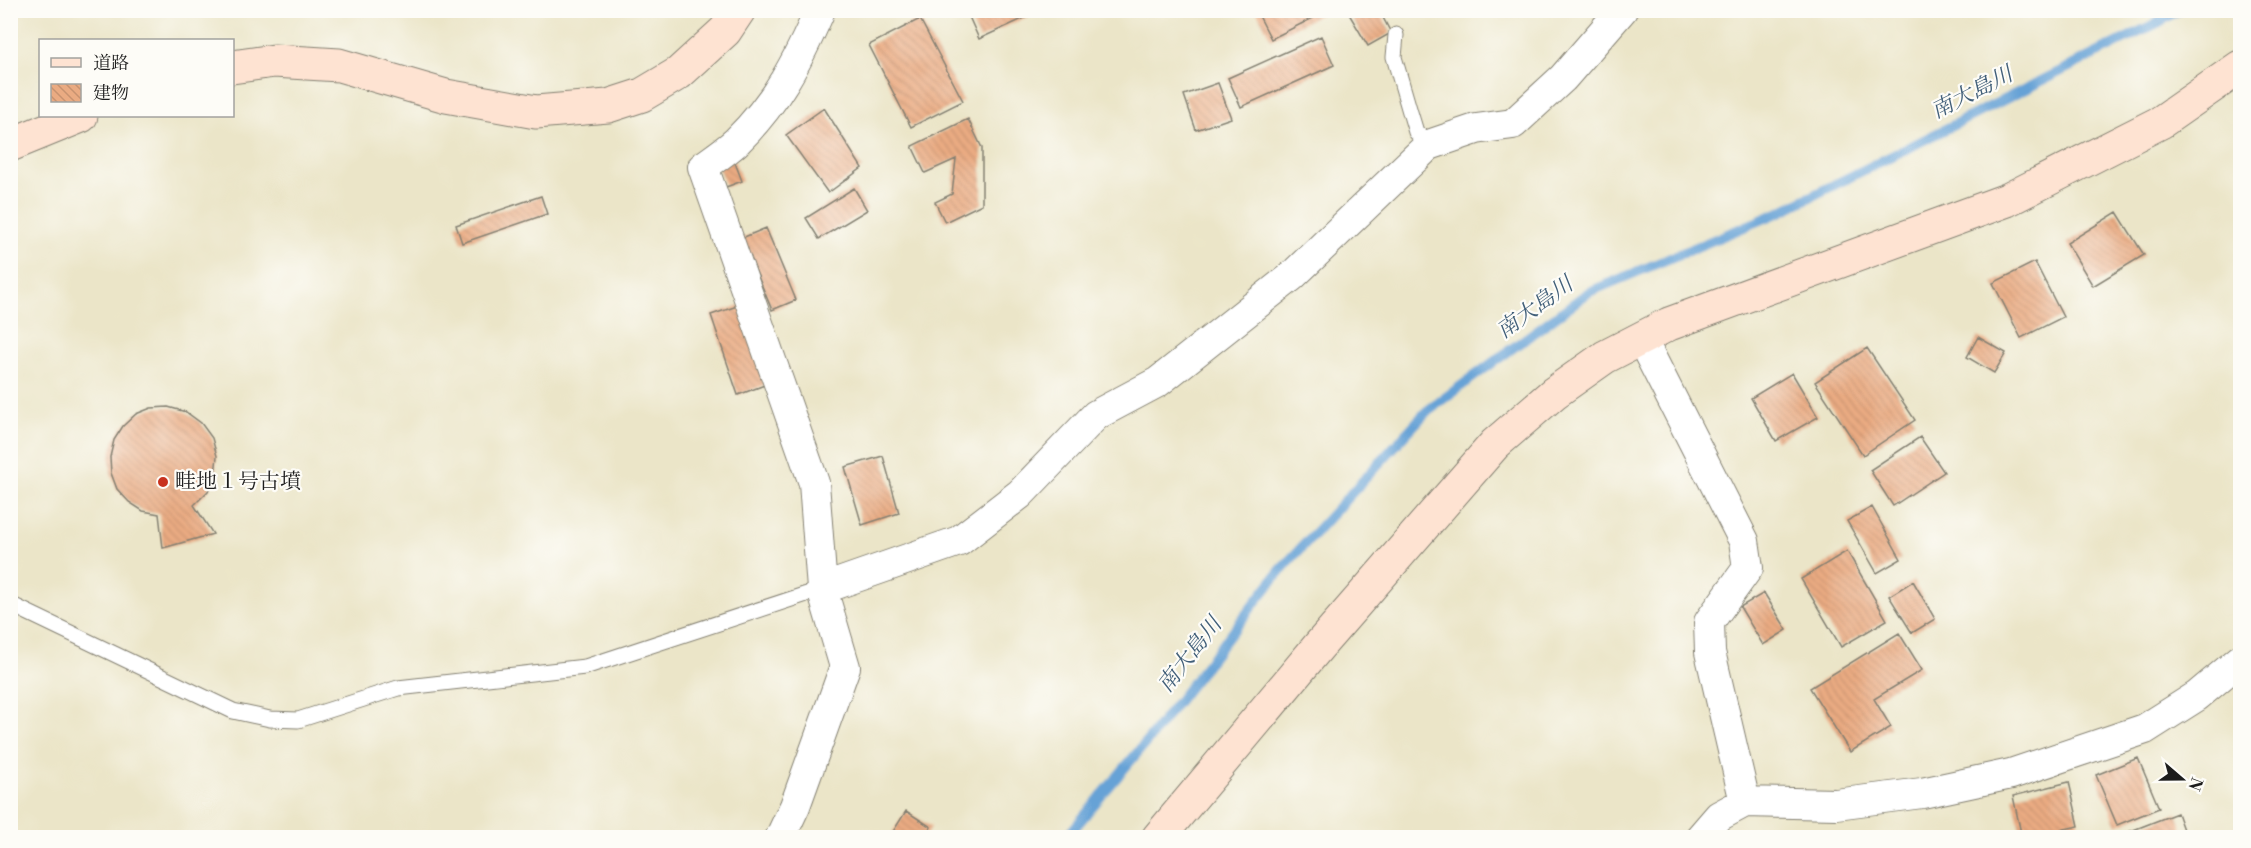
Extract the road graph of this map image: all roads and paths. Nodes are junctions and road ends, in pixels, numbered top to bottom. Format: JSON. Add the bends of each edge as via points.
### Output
{"nodes":[{"id":1,"x":739,"y":10,"type":"edge"},
{"id":2,"x":820,"y":10,"type":"edge"},
{"id":3,"x":1623,"y":10,"type":"edge"},
{"id":4,"x":1396,"y":35,"type":"dead end"},
{"id":5,"x":2241,"y":67,"type":"edge"},
{"id":6,"x":234,"y":68,"type":"edge"},
{"id":7,"x":79,"y":117,"type":"edge"},
{"id":8,"x":1430,"y":144,"type":"junction"},
{"id":9,"x":10,"y":145,"type":"edge"},
{"id":10,"x":1641,"y":338,"type":"junction"},
{"id":11,"x":822,"y":589,"type":"junction"},
{"id":12,"x":10,"y":604,"type":"edge"},
{"id":13,"x":2241,"y":660,"type":"edge"},
{"id":14,"x":1745,"y":802,"type":"junction"},
{"id":15,"x":780,"y":837,"type":"edge"},
{"id":16,"x":1158,"y":837,"type":"edge"},
{"id":17,"x":1700,"y":837,"type":"edge"}],
"edges":[{"from":1,"to":6,"type":"street","via":[[725,31],[679,73],[642,95],[608,106],[536,112],[446,96],[339,65],[274,61]]},
{"from":2,"to":11,"type":"street","via":[[798,60],[764,111],[735,143],[704,167],[814,483]]},
{"from":3,"to":8,"type":"street","via":[[1563,78],[1513,124],[1476,129]]},
{"from":4,"to":8,"type":"lane","via":[[1394,57],[1416,132]]},
{"from":5,"to":10,"type":"street","via":[[2161,122],[2007,200],[1669,324]]},
{"from":7,"to":9,"type":"street"},
{"from":8,"to":11,"type":"street","via":[[1292,276],[1158,382],[1096,415],[1020,494],[959,541]]},
{"from":10,"to":14,"type":"street","via":[[1744,541],[1748,568],[1709,622],[1710,652]]},
{"from":10,"to":16,"type":"street","via":[[1605,357],[1554,393],[1495,444]]},
{"from":11,"to":12,"type":"lane","via":[[585,666],[398,688],[298,720],[233,711]]},
{"from":11,"to":15,"type":"street","via":[[845,667]]},
{"from":13,"to":14,"type":"street","via":[[2197,696],[2145,729],[2011,774],[1922,793],[1836,804]]},
{"from":14,"to":17,"type":"street","via":[[1719,816]]}]}
